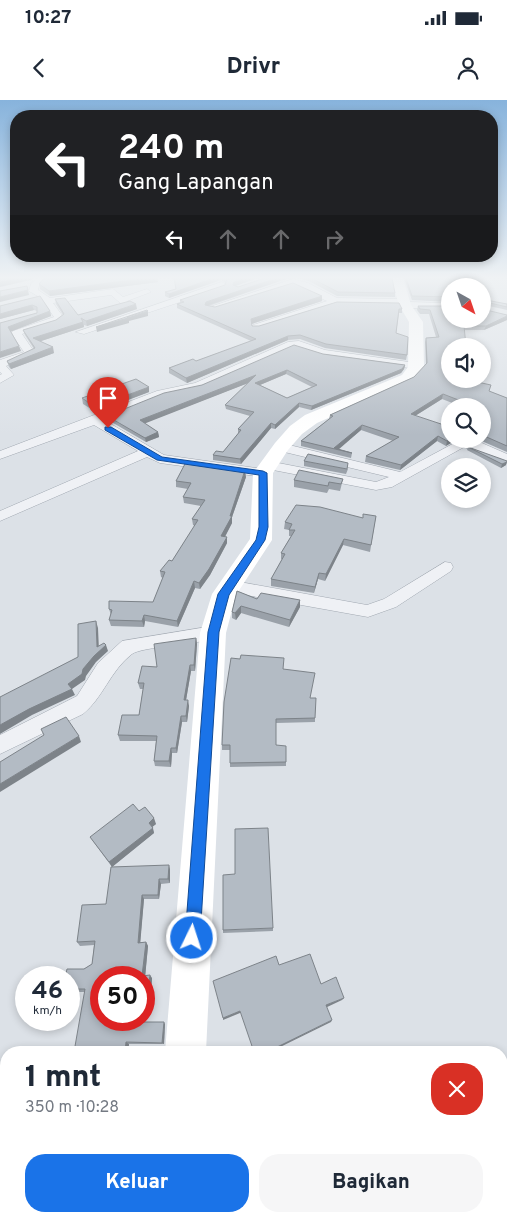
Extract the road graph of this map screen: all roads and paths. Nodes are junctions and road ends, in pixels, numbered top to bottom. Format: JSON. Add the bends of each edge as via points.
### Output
{"nodes":[{"id":1,"x":24,"y":330,"type":"edge"},
{"id":2,"x":86,"y":330,"type":"edge"},
{"id":3,"x":416,"y":330,"type":"edge"},
{"id":4,"x":81,"y":332,"type":"edge"},
{"id":5,"x":0,"y":365,"type":"edge"},
{"id":6,"x":416,"y":366,"type":"junction"},
{"id":7,"x":0,"y":380,"type":"edge"},
{"id":8,"x":94,"y":420,"type":"junction"},
{"id":9,"x":148,"y":452,"type":"junction"},
{"id":10,"x":0,"y":455,"type":"edge"},
{"id":11,"x":507,"y":459,"type":"edge"},
{"id":12,"x":271,"y":462,"type":"junction"},
{"id":13,"x":402,"y":476,"type":"junction"},
{"id":14,"x":0,"y":516,"type":"edge"},
{"id":15,"x":445,"y":567,"type":"dead end"},
{"id":16,"x":229,"y":586,"type":"junction"},
{"id":17,"x":213,"y":632,"type":"junction"},
{"id":18,"x":0,"y":745,"type":"edge"},
{"id":19,"x":185,"y":1046,"type":"edge"}],
"edges":[{"from":1,"to":5,"type":"street","via":[[16,333],[30,353]]},
{"from":2,"to":4,"type":"street"},
{"from":3,"to":6,"type":"main road"},
{"from":5,"to":7,"type":"street","via":[[9,375]]},
{"from":6,"to":8,"type":"street","via":[[323,353],[292,344],[198,386],[160,393]]},
{"from":6,"to":12,"type":"main road","via":[[407,378],[311,419],[296,430]]},
{"from":8,"to":9,"type":"street"},
{"from":8,"to":10,"type":"street"},
{"from":9,"to":12,"type":"street","via":[[167,460]]},
{"from":9,"to":14,"type":"street"},
{"from":11,"to":13,"type":"street","via":[[470,443],[462,443]]},
{"from":12,"to":13,"type":"street"},
{"from":12,"to":13,"type":"street","via":[[376,486]]},
{"from":12,"to":16,"type":"main road","via":[[261,540]]},
{"from":15,"to":16,"type":"street","via":[[390,604],[368,611]]},
{"from":16,"to":17,"type":"main road","via":[[220,603]]},
{"from":17,"to":18,"type":"street","via":[[128,646],[111,661],[84,702]]},
{"from":17,"to":19,"type":"main road"}]}
